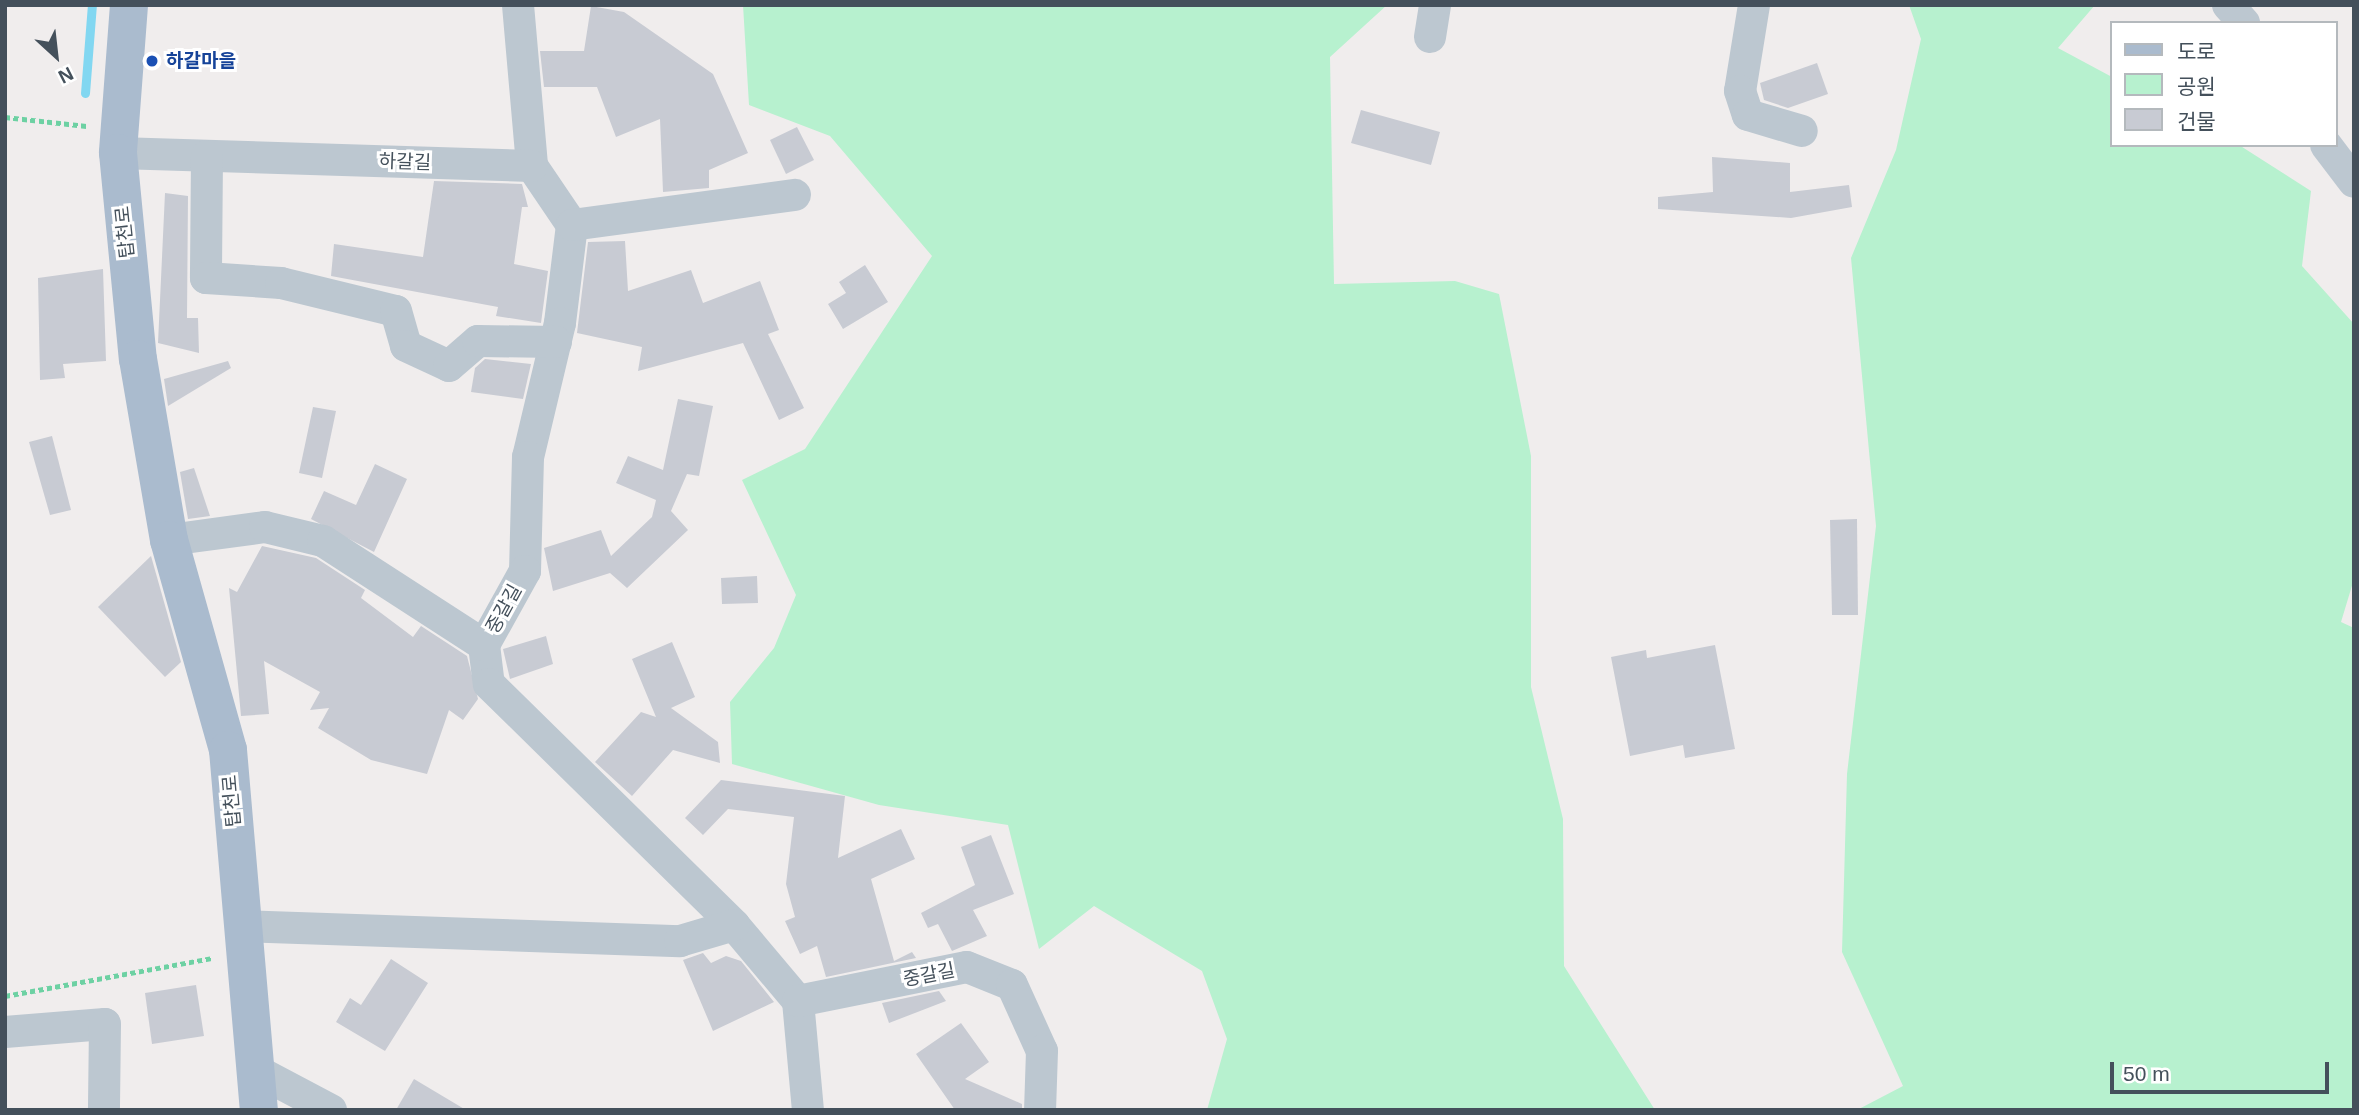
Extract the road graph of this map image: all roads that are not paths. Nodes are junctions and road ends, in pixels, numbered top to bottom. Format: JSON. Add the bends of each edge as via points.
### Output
{"nodes":[{"id":1,"x":129,"y":5,"type":"edge"},
{"id":2,"x":518,"y":5,"type":"edge"},
{"id":3,"x":1435,"y":5,"type":"edge"},
{"id":4,"x":1754,"y":5,"type":"edge"},
{"id":5,"x":2228,"y":5,"type":"edge"},
{"id":6,"x":2242,"y":21,"type":"edge"},
{"id":7,"x":1430,"y":37,"type":"dead end"},
{"id":8,"x":1802,"y":131,"type":"dead end"},
{"id":9,"x":119,"y":142,"type":"junction"},
{"id":10,"x":2327,"y":147,"type":"edge"},
{"id":11,"x":207,"y":156,"type":"junction"},
{"id":12,"x":532,"y":166,"type":"junction"},
{"id":13,"x":2354,"y":183,"type":"edge"},
{"id":14,"x":795,"y":195,"type":"dead end"},
{"id":15,"x":572,"y":226,"type":"junction"},
{"id":16,"x":556,"y":342,"type":"junction"},
{"id":17,"x":169,"y":540,"type":"junction"},
{"id":18,"x":484,"y":645,"type":"junction"},
{"id":19,"x":734,"y":925,"type":"junction"},
{"id":20,"x":243,"y":939,"type":"junction"},
{"id":21,"x":798,"y":1001,"type":"junction"},
{"id":22,"x":5,"y":1032,"type":"edge"},
{"id":23,"x":255,"y":1070,"type":"junction"},
{"id":24,"x":104,"y":1110,"type":"edge"},
{"id":25,"x":259,"y":1110,"type":"edge"},
{"id":26,"x":331,"y":1110,"type":"edge"},
{"id":27,"x":808,"y":1110,"type":"edge"},
{"id":28,"x":1040,"y":1110,"type":"edge"}],
"edges":[{"from":1,"to":9,"type":"main road","name":"탑천로"},
{"from":2,"to":12,"type":"street"},
{"from":3,"to":7,"type":"street"},
{"from":4,"to":8,"type":"street","via":[[1740,91],[1748,115]]},
{"from":5,"to":6,"type":"street"},
{"from":9,"to":11,"type":"street","name":"하갈길"},
{"from":9,"to":17,"type":"main road","name":"탑천로","via":[[138,359]]},
{"from":10,"to":13,"type":"street"},
{"from":11,"to":12,"type":"street","name":"하갈길"},
{"from":11,"to":16,"type":"street","via":[[206,278],[281,283],[396,311],[406,346],[449,366],[478,341]]},
{"from":12,"to":15,"type":"street"},
{"from":14,"to":15,"type":"street"},
{"from":15,"to":16,"type":"street","name":"중갈길"},
{"from":16,"to":18,"type":"street","name":"중갈길","via":[[528,457],[525,571]]},
{"from":17,"to":18,"type":"street","via":[[265,527],[323,541]]},
{"from":17,"to":20,"type":"main road","name":"탑천로","via":[[228,750]]},
{"from":18,"to":19,"type":"street","name":"중갈길","via":[[489,684]]},
{"from":19,"to":20,"type":"street","via":[[680,941]]},
{"from":19,"to":21,"type":"street","name":"중갈길"},
{"from":20,"to":23,"type":"main road","name":"탑천로"},
{"from":21,"to":27,"type":"street"},
{"from":21,"to":28,"type":"street","name":"중갈길","via":[[967,967],[1012,985],[1042,1051]]},
{"from":22,"to":24,"type":"street","via":[[105,1024]]},
{"from":23,"to":25,"type":"main road","name":"탑천로"},
{"from":23,"to":26,"type":"street"}]}
